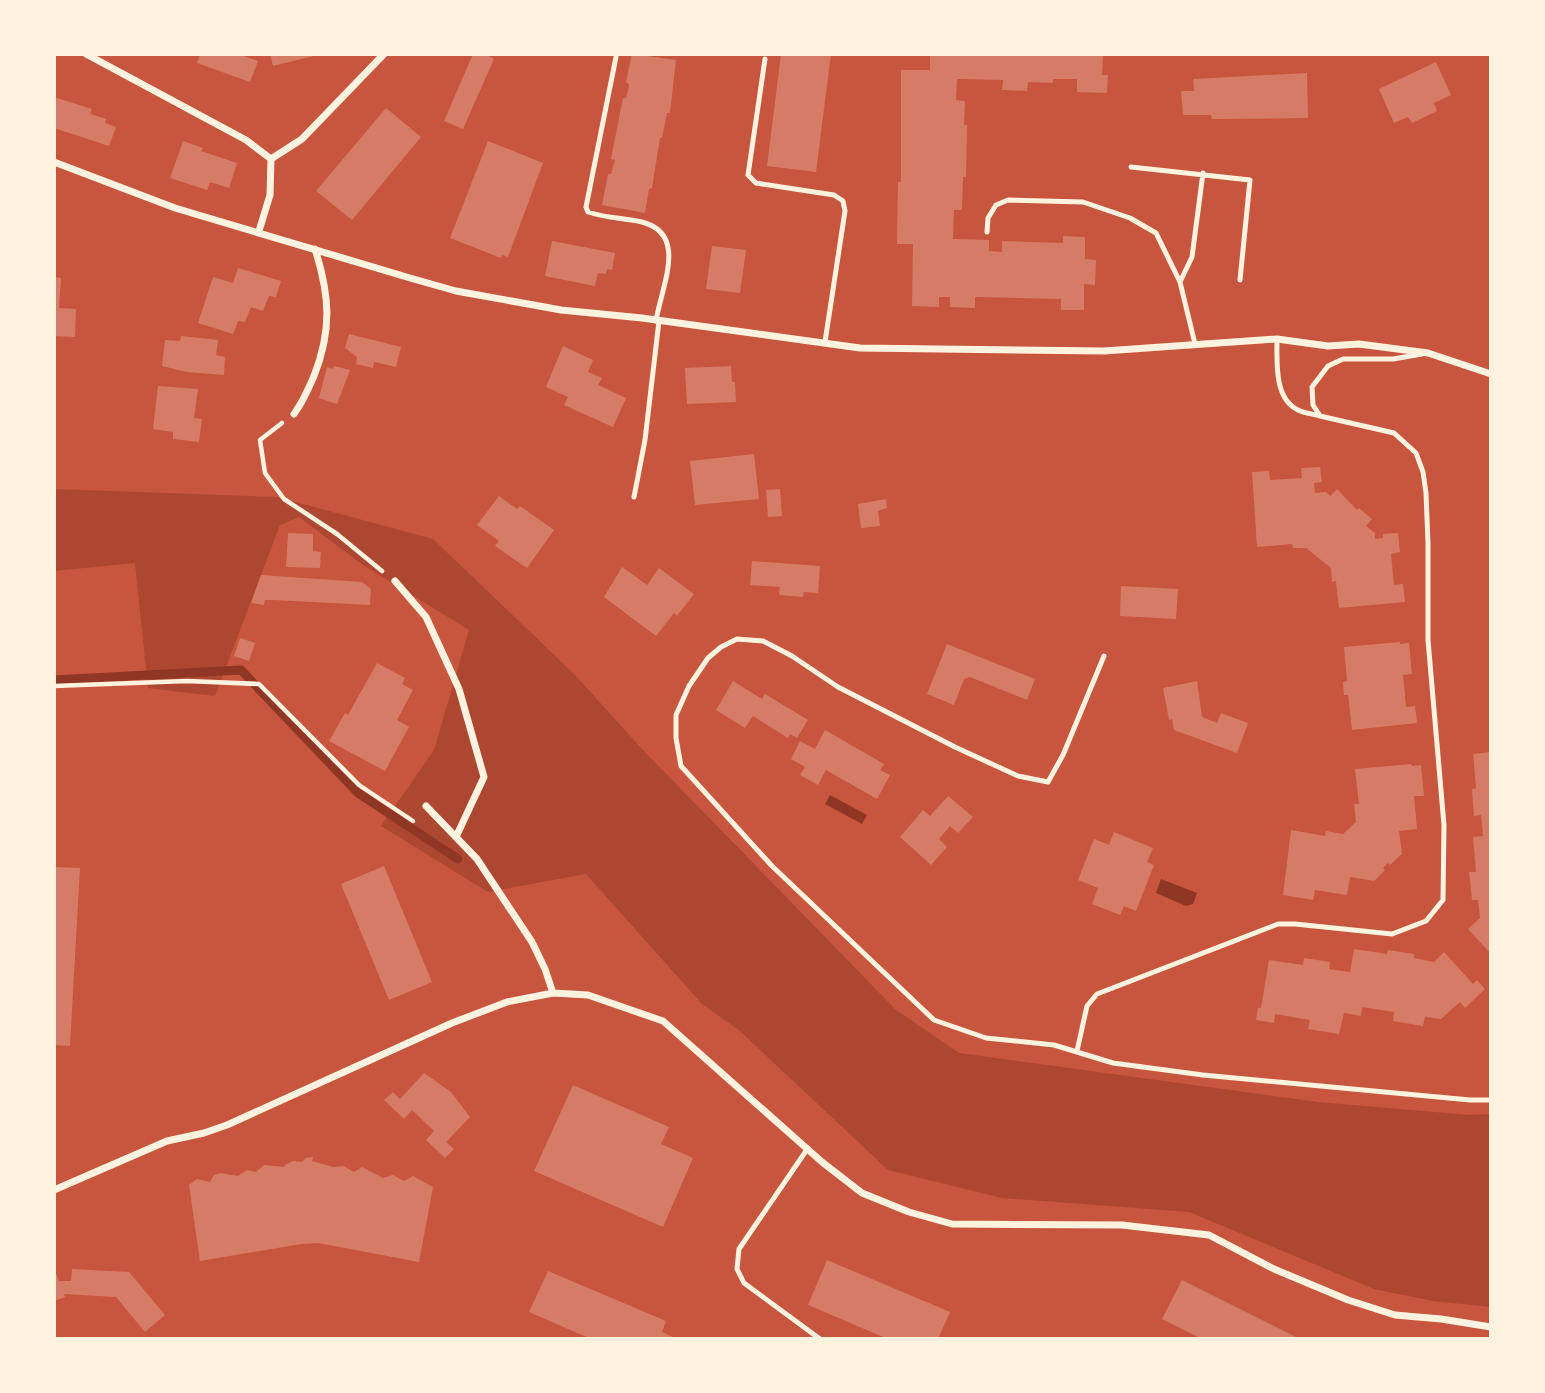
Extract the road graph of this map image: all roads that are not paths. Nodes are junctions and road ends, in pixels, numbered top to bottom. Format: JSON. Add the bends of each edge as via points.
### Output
{"nodes":[{"id":1,"x":86,"y":54,"type":"edge"},
{"id":2,"x":384,"y":54,"type":"edge"},
{"id":3,"x":616,"y":57,"type":"dead end"},
{"id":4,"x":765,"y":59,"type":"dead end"},
{"id":5,"x":271,"y":159,"type":"junction"},
{"id":6,"x":54,"y":162,"type":"edge"},
{"id":7,"x":1132,"y":167,"type":"dead end"},
{"id":8,"x":1203,"y":173,"type":"junction"},
{"id":9,"x":259,"y":232,"type":"junction"},
{"id":10,"x":987,"y":232,"type":"dead end"},
{"id":11,"x":315,"y":249,"type":"junction"},
{"id":12,"x":1240,"y":280,"type":"dead end"},
{"id":13,"x":1180,"y":282,"type":"junction"},
{"id":14,"x":657,"y":321,"type":"junction"},
{"id":15,"x":1277,"y":339,"type":"junction"},
{"id":16,"x":825,"y":342,"type":"junction"},
{"id":17,"x":1195,"y":344,"type":"junction"},
{"id":18,"x":1428,"y":353,"type":"junction"},
{"id":19,"x":1491,"y":374,"type":"edge"},
{"id":20,"x":294,"y":414,"type":"road end"},
{"id":21,"x":1320,"y":416,"type":"junction"},
{"id":22,"x":634,"y":496,"type":"dead end"},
{"id":23,"x":395,"y":581,"type":"road end"},
{"id":24,"x":1104,"y":656,"type":"dead end"},
{"id":25,"x":426,"y":806,"type":"dead end"},
{"id":26,"x":456,"y":837,"type":"junction"},
{"id":27,"x":553,"y":993,"type":"junction"},
{"id":28,"x":1077,"y":1051,"type":"junction"},
{"id":29,"x":1491,"y":1100,"type":"edge"},
{"id":30,"x":808,"y":1148,"type":"junction"},
{"id":31,"x":54,"y":1190,"type":"edge"},
{"id":32,"x":1491,"y":1327,"type":"edge"},
{"id":33,"x":820,"y":1339,"type":"edge"}],
"edges":[{"from":1,"to":5,"type":"street","via":[[246,140]]},
{"from":2,"to":5,"type":"street","via":[[302,138]]},
{"from":3,"to":14,"type":"lane","via":[[586,206],[588,212],[604,218],[654,227],[666,237],[670,252]]},
{"from":4,"to":16,"type":"lane","via":[[748,175],[756,183],[834,195],[843,201]]},
{"from":5,"to":9,"type":"street","via":[[270,195]]},
{"from":6,"to":9,"type":"street","via":[[175,208]]},
{"from":7,"to":8,"type":"lane"},
{"from":8,"to":12,"type":"lane","via":[[1250,180]]},
{"from":8,"to":13,"type":"lane","via":[[1192,257]]},
{"from":9,"to":11,"type":"street"},
{"from":10,"to":13,"type":"lane","via":[[996,205],[1008,200],[1083,202],[1130,218],[1156,233]]},
{"from":11,"to":14,"type":"street","via":[[456,291]]},
{"from":11,"to":20,"type":"street","via":[[325,278],[328,316],[323,351]]},
{"from":13,"to":17,"type":"lane"},
{"from":14,"to":16,"type":"street"},
{"from":14,"to":22,"type":"lane","via":[[645,440]]},
{"from":15,"to":17,"type":"street"},
{"from":15,"to":18,"type":"street"},
{"from":15,"to":21,"type":"lane","via":[[1286,402]]},
{"from":16,"to":17,"type":"street","via":[[860,348],[1104,351]]},
{"from":18,"to":19,"type":"street"},
{"from":18,"to":21,"type":"lane","via":[[1393,359],[1343,359],[1328,366],[1312,387],[1313,405]]},
{"from":21,"to":28,"type":"lane","via":[[1394,433],[1416,453],[1423,472],[1428,640],[1444,825],[1443,900],[1426,921],[1392,934],[1278,924],[1097,994],[1087,1006]]},
{"from":23,"to":26,"type":"street","via":[[426,617],[458,689],[484,777]]},
{"from":24,"to":28,"type":"lane","via":[[1048,782],[1018,776],[943,740],[838,687],[763,641],[737,639],[715,653],[689,686],[676,715],[681,766],[772,866],[934,1020],[986,1038]]},
{"from":25,"to":26,"type":"street"},
{"from":26,"to":27,"type":"street","via":[[477,859],[532,942]]},
{"from":27,"to":30,"type":"street","via":[[588,995],[663,1021]]},
{"from":27,"to":31,"type":"street","via":[[507,1002],[452,1023],[227,1125],[167,1141]]},
{"from":28,"to":29,"type":"lane","via":[[1113,1063],[1203,1075]]},
{"from":30,"to":32,"type":"street","via":[[862,1193],[952,1224],[1122,1225],[1209,1235],[1348,1300],[1395,1315]]},
{"from":30,"to":33,"type":"lane","via":[[740,1249],[737,1269],[744,1283]]}]}
